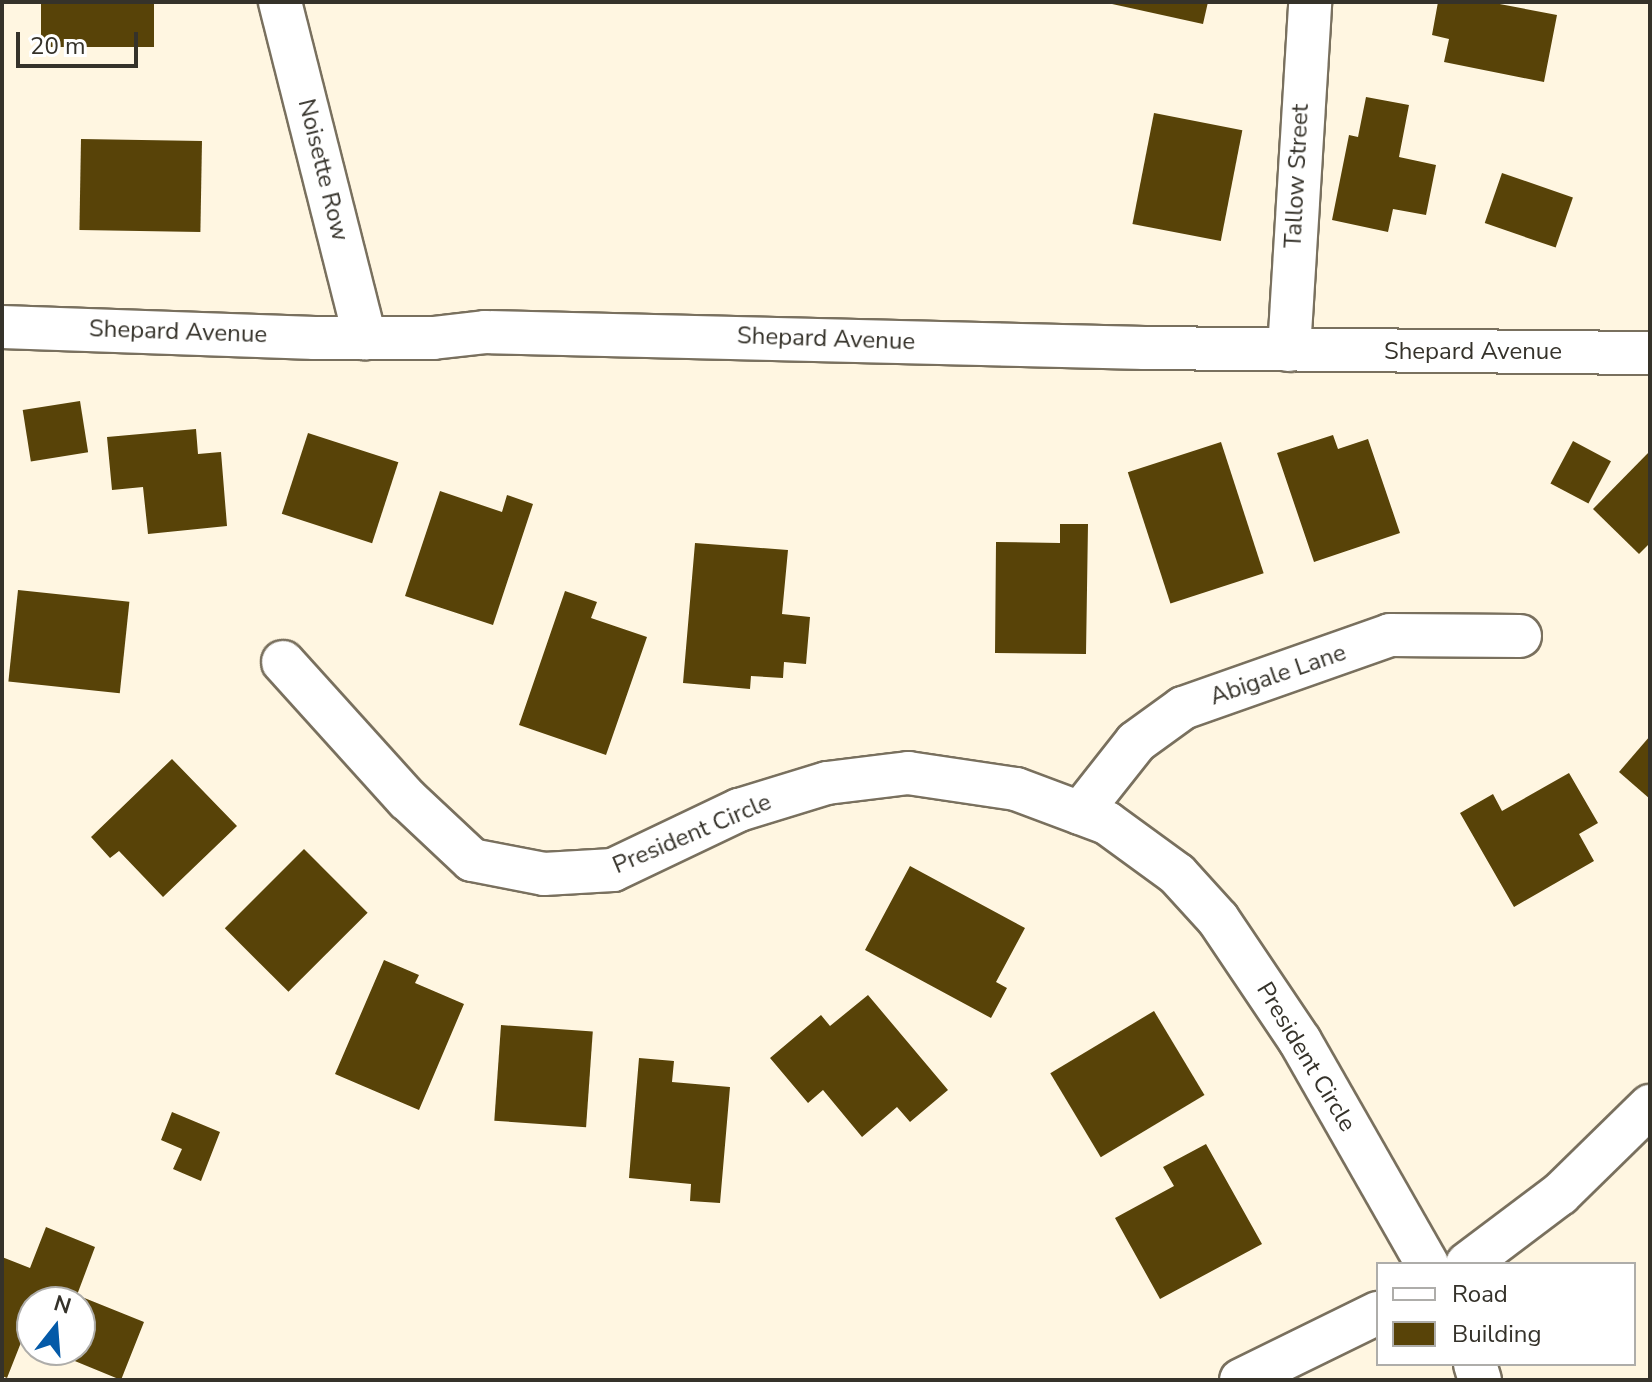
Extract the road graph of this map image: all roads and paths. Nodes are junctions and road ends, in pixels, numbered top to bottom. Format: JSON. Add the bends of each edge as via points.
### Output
{"nodes":[{"id":1,"x":280,"y":2,"type":"edge"},
{"id":2,"x":1310,"y":2,"type":"edge"},
{"id":3,"x":2,"y":327,"type":"edge"},
{"id":4,"x":365,"y":338,"type":"junction"},
{"id":5,"x":1289,"y":350,"type":"junction"},
{"id":6,"x":1650,"y":353,"type":"edge"},
{"id":7,"x":1520,"y":636,"type":"dead end"},
{"id":8,"x":283,"y":662,"type":"dead end"},
{"id":9,"x":1080,"y":813,"type":"junction"},
{"id":10,"x":1650,"y":1106,"type":"edge"},
{"id":11,"x":1426,"y":1262,"type":"edge"},
{"id":12,"x":1470,"y":1262,"type":"edge"},
{"id":13,"x":1376,"y":1314,"type":"edge"},
{"id":14,"x":1241,"y":1380,"type":"edge"}],
"edges":[{"from":1,"to":4,"type":"street","name":"Noisette Row"},
{"from":2,"to":5,"type":"street","name":"Tallow Street"},
{"from":3,"to":4,"type":"street","name":"Shepard Avenue"},
{"from":4,"to":5,"type":"street","name":"Shepard Avenue","via":[[485,332]]},
{"from":5,"to":6,"type":"street","name":"Shepard Avenue"},
{"from":7,"to":9,"type":"street","name":"Abigale Lane","via":[[1390,635],[1183,708],[1136,742]]},
{"from":8,"to":9,"type":"street","name":"President Circle","via":[[407,799],[472,860],[544,874],[613,870],[739,810],[827,783],[908,773],[1016,789]]},
{"from":9,"to":11,"type":"street","name":"President Circle","via":[[1107,823],[1177,874],[1218,919],[1300,1041]]},
{"from":10,"to":12,"type":"street","via":[[1560,1194]]},
{"from":13,"to":14,"type":"street"}]}
